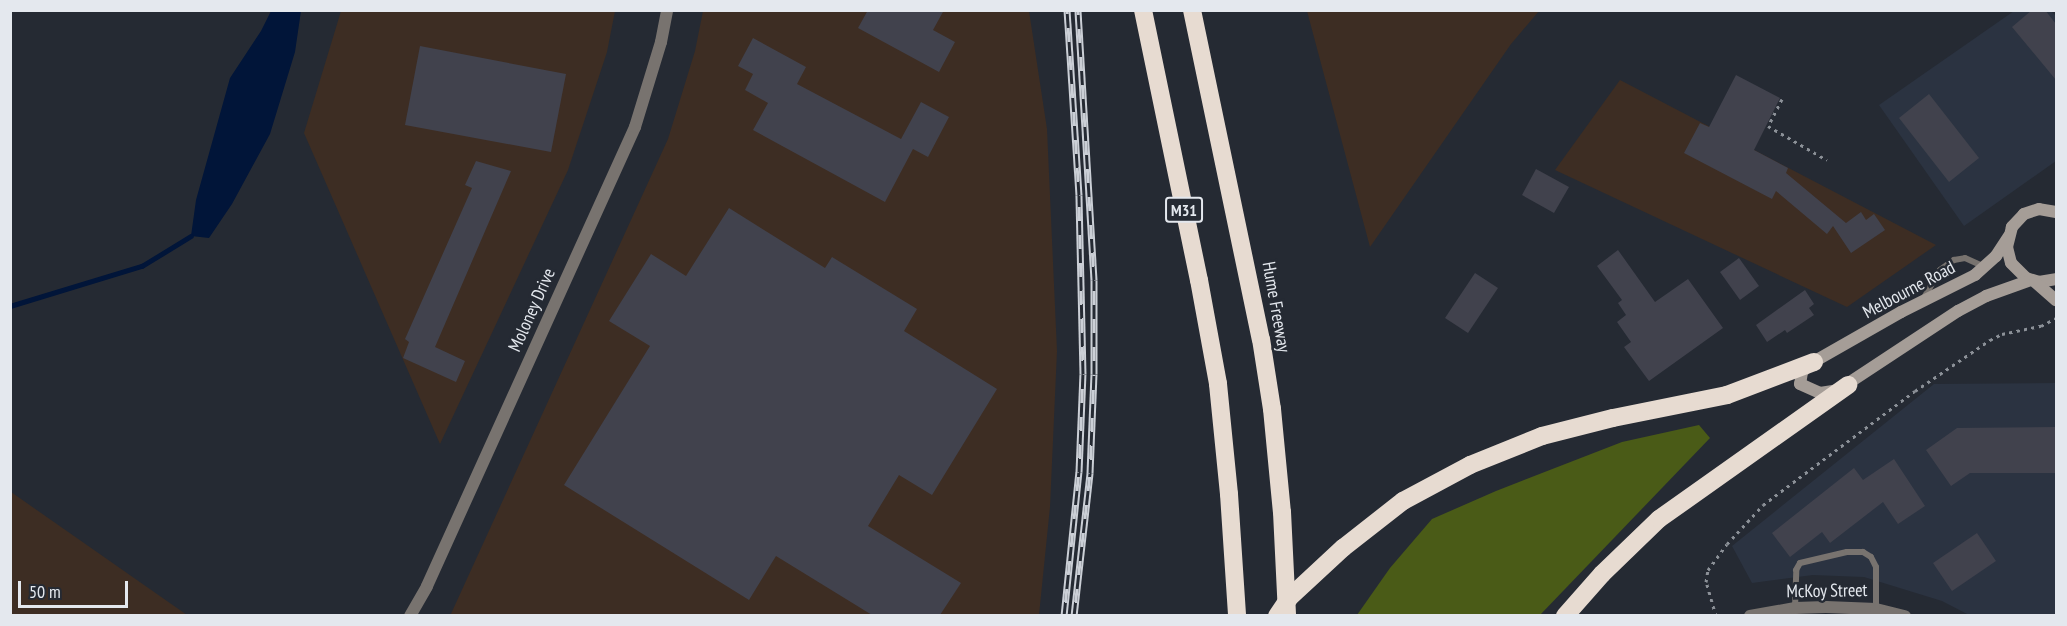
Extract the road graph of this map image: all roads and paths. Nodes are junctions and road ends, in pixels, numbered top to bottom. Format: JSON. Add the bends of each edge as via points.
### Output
{"nodes":[{"id":1,"x":667,"y":10,"type":"edge"},
{"id":2,"x":1143,"y":10,"type":"edge"},
{"id":3,"x":1192,"y":10,"type":"edge"},
{"id":4,"x":1782,"y":99,"type":"dead end"},
{"id":5,"x":1827,"y":160,"type":"dead end"},
{"id":6,"x":2053,"y":209,"type":"edge"},
{"id":7,"x":2009,"y":236,"type":"junction"},
{"id":8,"x":1986,"y":266,"type":"junction"},
{"id":9,"x":2056,"y":279,"type":"edge"},
{"id":10,"x":2033,"y":281,"type":"junction"},
{"id":11,"x":2056,"y":300,"type":"edge"},
{"id":12,"x":1921,"y":302,"type":"junction"},
{"id":13,"x":2056,"y":318,"type":"edge"},
{"id":14,"x":1814,"y":362,"type":"junction"},
{"id":15,"x":1848,"y":385,"type":"junction"},
{"id":16,"x":1795,"y":608,"type":"junction"},
{"id":17,"x":1876,"y":609,"type":"junction"},
{"id":18,"x":1826,"y":611,"type":"edge"},
{"id":19,"x":410,"y":615,"type":"edge"},
{"id":20,"x":1237,"y":615,"type":"edge"},
{"id":21,"x":1277,"y":615,"type":"edge"},
{"id":22,"x":1287,"y":615,"type":"edge"},
{"id":23,"x":1565,"y":615,"type":"edge"},
{"id":24,"x":1716,"y":615,"type":"edge"},
{"id":25,"x":1750,"y":615,"type":"edge"},
{"id":26,"x":1905,"y":615,"type":"edge"}],
"edges":[{"from":1,"to":19,"type":"street","name":"Moloney Drive","via":[[635,126],[432,575]]},
{"from":2,"to":20,"type":"highway","number":"M31","via":[[1199,280],[1221,411]]},
{"from":3,"to":22,"type":"highway","name":"Hume Freeway","bridge":true,"via":[[1245,252],[1272,409]]},
{"from":4,"to":5,"type":"path","via":[[1768,126]]},
{"from":6,"to":7,"type":"main road","name":"Melbourne Road","via":[[2024,214]]},
{"from":7,"to":8,"type":"main road","name":"Melbourne Road"},
{"from":7,"to":10,"type":"main road","via":[[2010,260]]},
{"from":8,"to":12,"type":"main road","name":"Melbourne Road"},
{"from":8,"to":12,"type":"lane","via":[[1965,258],[1954,260],[1940,270]]},
{"from":9,"to":10,"type":"main road"},
{"from":10,"to":11,"type":"main road"},
{"from":10,"to":15,"type":"main road","via":[[1986,296],[1958,311]]},
{"from":12,"to":14,"type":"main road","name":"Melbourne Road"},
{"from":13,"to":24,"type":"path","via":[[1990,340],[1763,505],[1707,570],[1706,582]]},
{"from":14,"to":15,"type":"main road","via":[[1800,377],[1804,387],[1824,393]]},
{"from":14,"to":21,"type":"highway","via":[[1727,395],[1542,436],[1470,465],[1403,501],[1343,548],[1289,598]]},
{"from":15,"to":23,"type":"highway","via":[[1659,519]]},
{"from":16,"to":17,"type":"lane","via":[[1796,570],[1800,563],[1863,552],[1876,567]]},
{"from":16,"to":18,"type":"street","name":"McKoy Street"},
{"from":16,"to":25,"type":"street","name":"McKoy Street"},
{"from":17,"to":18,"type":"street","name":"McKoy Street"},
{"from":17,"to":26,"type":"street","name":"McKoy Street"}]}
